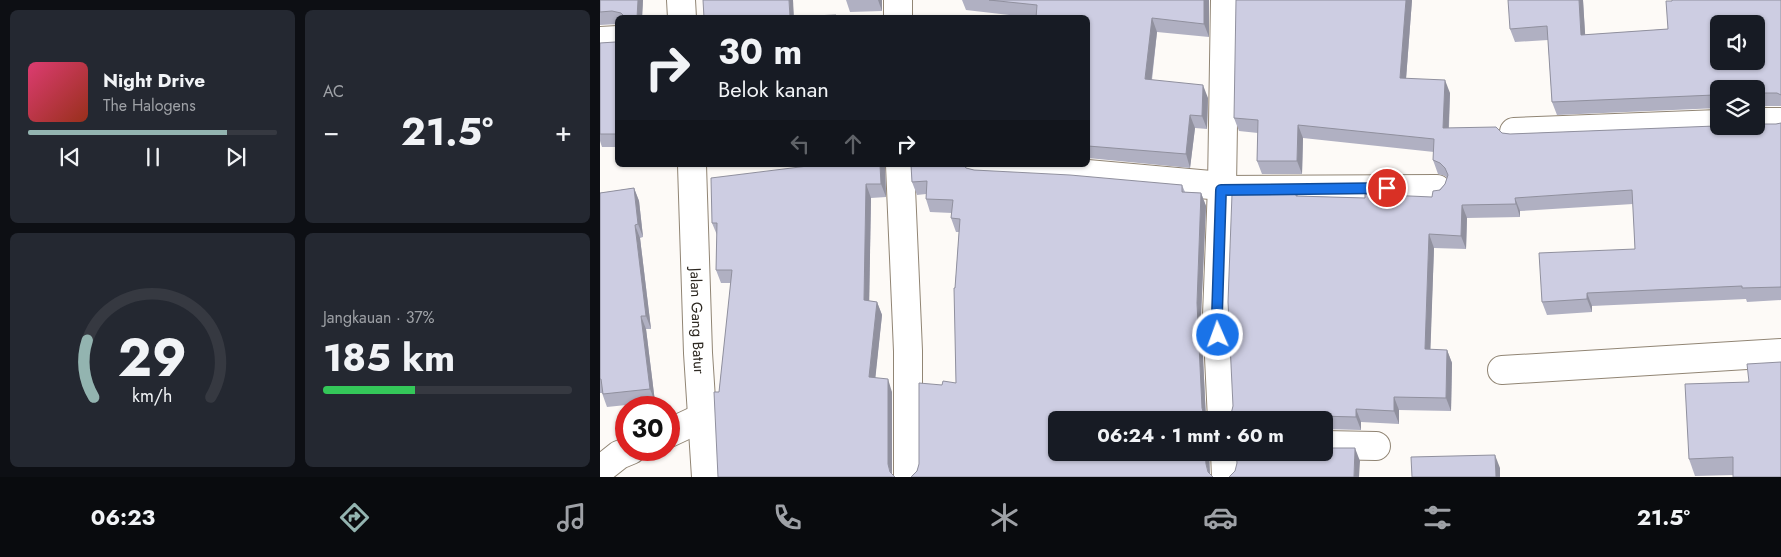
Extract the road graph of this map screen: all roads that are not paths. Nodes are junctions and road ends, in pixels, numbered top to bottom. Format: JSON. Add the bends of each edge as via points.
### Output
{"nodes":[{"id":1,"x":681,"y":0,"type":"edge"},
{"id":2,"x":898,"y":0,"type":"edge"},
{"id":3,"x":1225,"y":0,"type":"edge"},
{"id":4,"x":682,"y":15,"type":"edge"},
{"id":5,"x":898,"y":15,"type":"edge"},
{"id":6,"x":615,"y":40,"type":"edge"},
{"id":7,"x":600,"y":41,"type":"edge"},
{"id":8,"x":1765,"y":122,"type":"edge"},
{"id":9,"x":1781,"y":122,"type":"edge"},
{"id":10,"x":1710,"y":124,"type":"edge"},
{"id":11,"x":1514,"y":132,"type":"edge"},
{"id":12,"x":692,"y":167,"type":"edge"},
{"id":13,"x":900,"y":167,"type":"edge"},
{"id":14,"x":980,"y":168,"type":"edge"},
{"id":15,"x":1222,"y":188,"type":"junction"},
{"id":16,"x":1437,"y":189,"type":"edge"},
{"id":17,"x":1781,"y":353,"type":"edge"},
{"id":18,"x":1502,"y":370,"type":"dead end"},
{"id":19,"x":1222,"y":411,"type":"edge"},
{"id":20,"x":701,"y":418,"type":"junction"},
{"id":21,"x":680,"y":428,"type":"edge"},
{"id":22,"x":1333,"y":445,"type":"edge"},
{"id":23,"x":1376,"y":446,"type":"dead end"},
{"id":24,"x":615,"y":458,"type":"edge"},
{"id":25,"x":1225,"y":461,"type":"edge"},
{"id":26,"x":600,"y":470,"type":"edge"},
{"id":27,"x":706,"y":477,"type":"edge"},
{"id":28,"x":908,"y":477,"type":"edge"},
{"id":29,"x":1226,"y":477,"type":"edge"}],
"edges":[{"from":1,"to":4,"type":"street"},
{"from":2,"to":5,"type":"street"},
{"from":3,"to":15,"type":"street"},
{"from":6,"to":7,"type":"street"},
{"from":8,"to":9,"type":"street"},
{"from":10,"to":11,"type":"street"},
{"from":12,"to":20,"type":"street","name":"Jalan Gang Batur"},
{"from":13,"to":28,"type":"street","via":[[908,351]]},
{"from":14,"to":15,"type":"street","via":[[1076,173]]},
{"from":15,"to":16,"type":"street"},
{"from":15,"to":19,"type":"street","via":[[1217,315]]},
{"from":17,"to":18,"type":"street"},
{"from":20,"to":21,"type":"street"},
{"from":20,"to":27,"type":"street","name":"Jalan Gang Batur"},
{"from":22,"to":23,"type":"street"},
{"from":24,"to":26,"type":"street"},
{"from":25,"to":29,"type":"street"}]}
